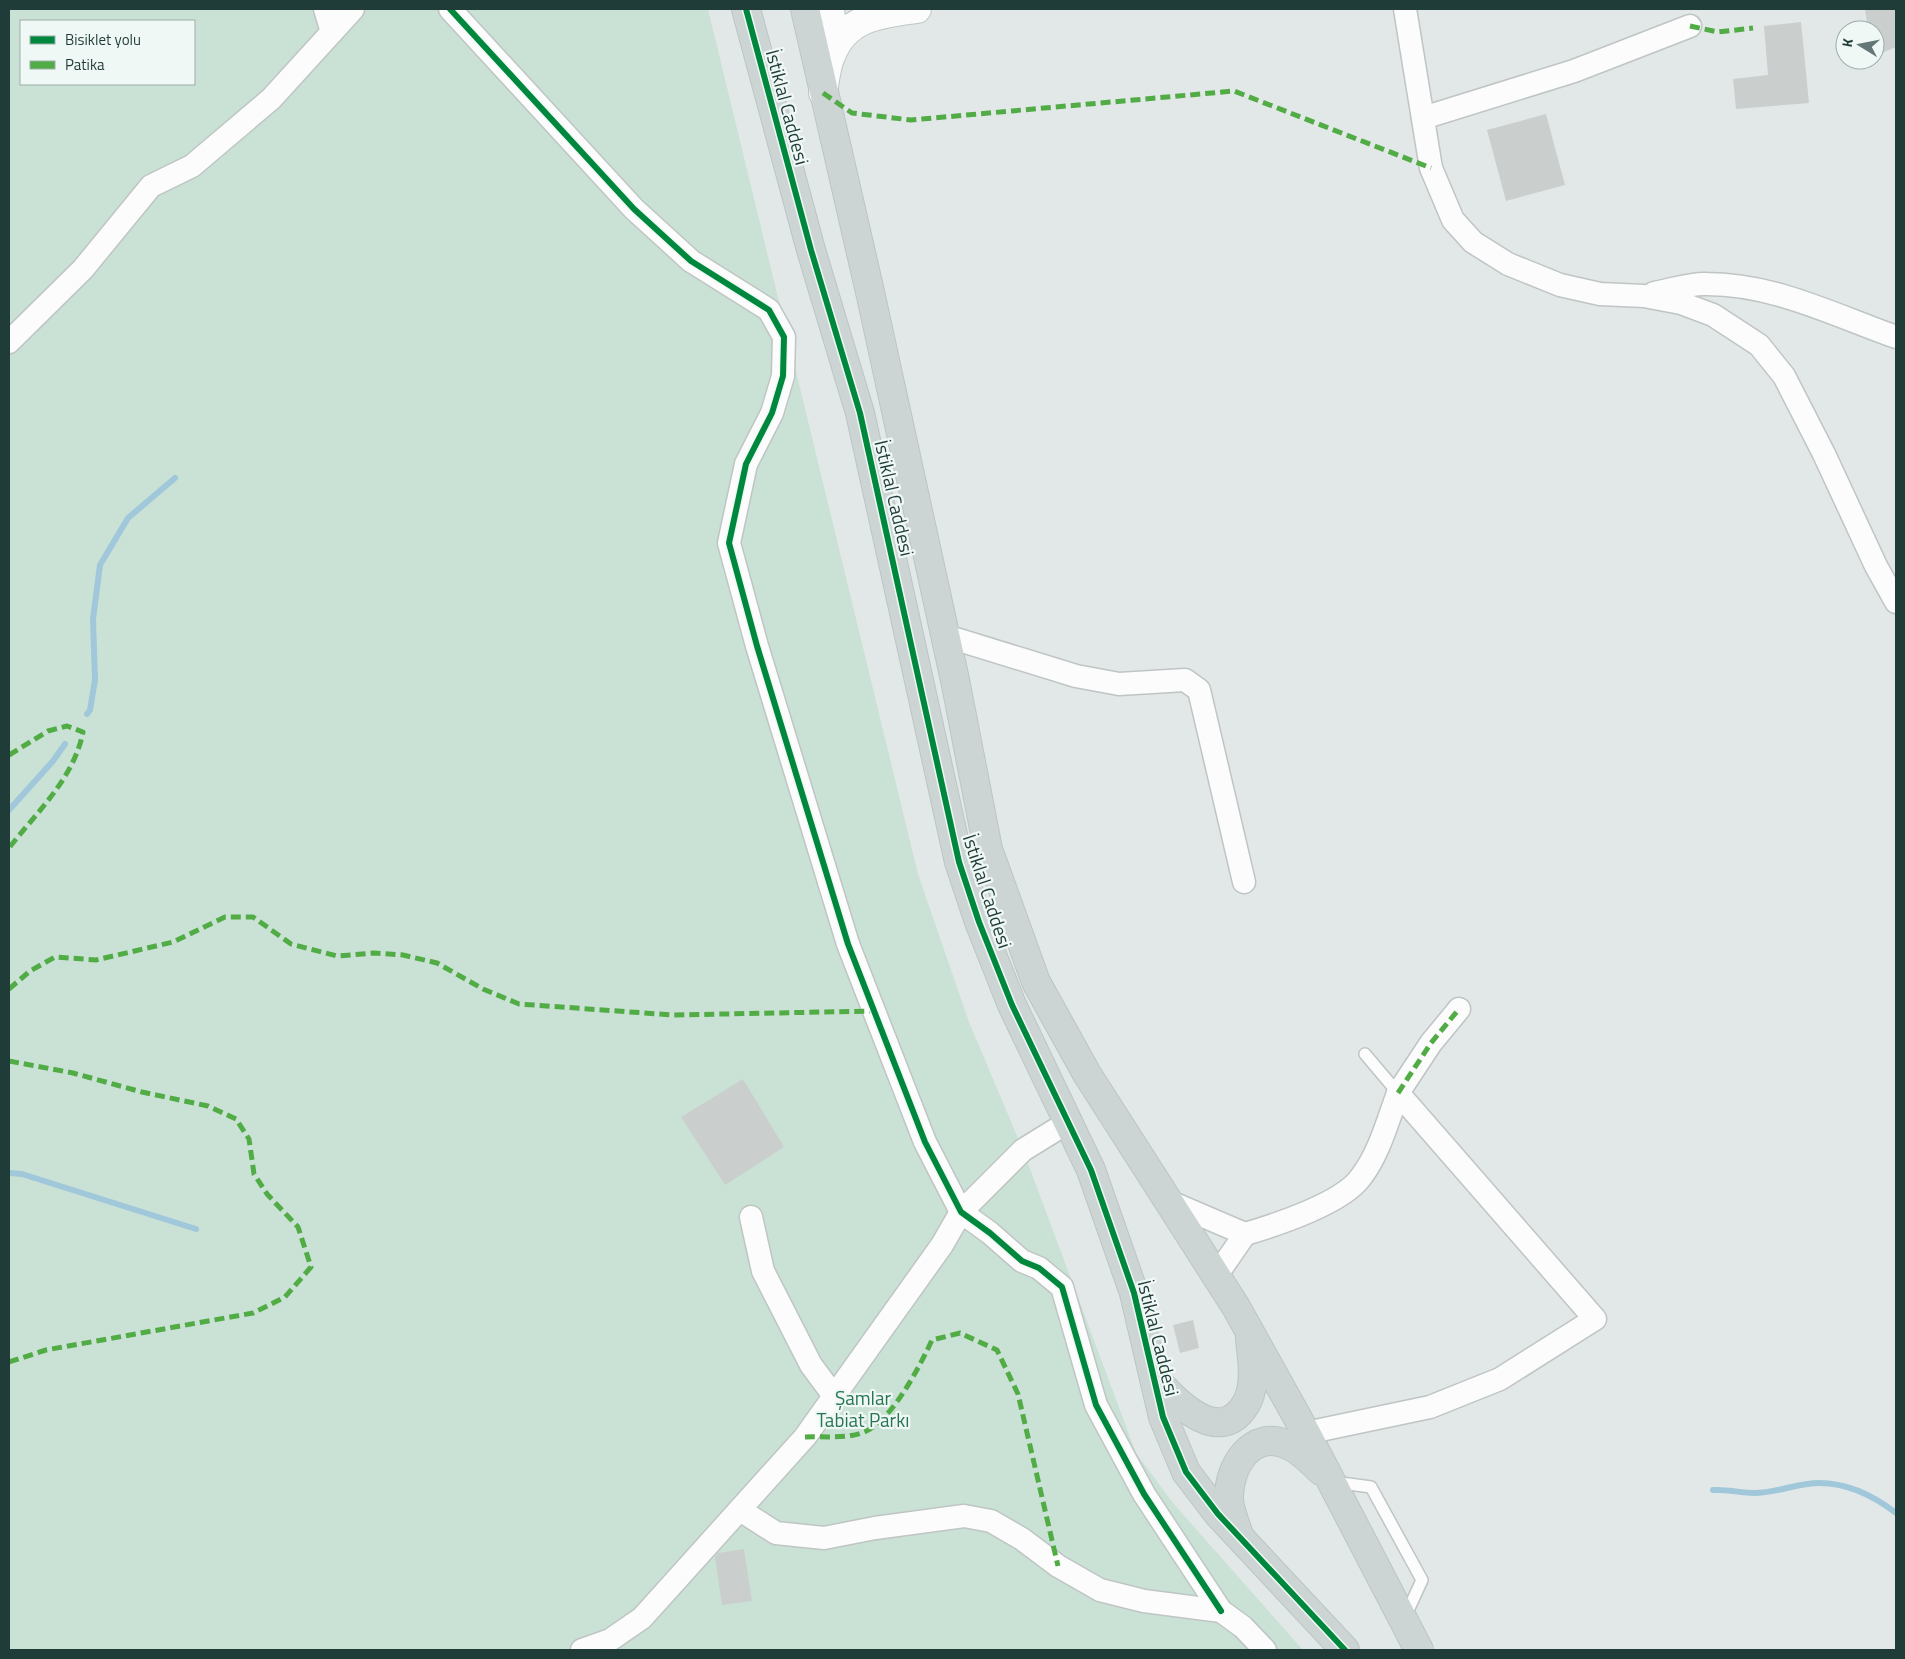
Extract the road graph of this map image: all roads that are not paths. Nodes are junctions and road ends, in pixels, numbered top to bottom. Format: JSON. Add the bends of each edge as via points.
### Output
{"nodes":[{"id":1,"x":325,"y":9,"type":"edge"},
{"id":2,"x":353,"y":9,"type":"edge"},
{"id":3,"x":450,"y":9,"type":"edge"},
{"id":4,"x":746,"y":9,"type":"edge"},
{"id":5,"x":805,"y":9,"type":"edge"},
{"id":6,"x":830,"y":9,"type":"edge"},
{"id":7,"x":917,"y":9,"type":"edge"},
{"id":8,"x":1405,"y":9,"type":"edge"},
{"id":9,"x":1690,"y":26,"type":"dead end"},
{"id":10,"x":848,"y":30,"type":"junction"},
{"id":11,"x":332,"y":32,"type":"junction"},
{"id":12,"x":822,"y":93,"type":"junction"},
{"id":13,"x":1423,"y":118,"type":"junction"},
{"id":14,"x":1644,"y":296,"type":"junction"},
{"id":15,"x":1896,"y":337,"type":"edge"},
{"id":16,"x":9,"y":342,"type":"edge"},
{"id":17,"x":1896,"y":602,"type":"edge"},
{"id":18,"x":946,"y":636,"type":"junction"},
{"id":19,"x":1244,"y":882,"type":"dead end"},
{"id":20,"x":1459,"y":1009,"type":"dead end"},
{"id":21,"x":1364,"y":1054,"type":"dead end"},
{"id":22,"x":1398,"y":1093,"type":"junction"},
{"id":23,"x":1070,"y":1121,"type":"junction"},
{"id":24,"x":1168,"y":1201,"type":"junction"},
{"id":25,"x":961,"y":1212,"type":"junction"},
{"id":26,"x":751,"y":1217,"type":"dead end"},
{"id":27,"x":1245,"y":1234,"type":"junction"},
{"id":28,"x":1216,"y":1276,"type":"junction"},
{"id":29,"x":1250,"y":1332,"type":"junction"},
{"id":30,"x":1155,"y":1378,"type":"junction"},
{"id":31,"x":834,"y":1396,"type":"junction"},
{"id":32,"x":1306,"y":1433,"type":"junction"},
{"id":33,"x":1331,"y":1481,"type":"junction"},
{"id":34,"x":740,"y":1510,"type":"junction"},
{"id":35,"x":1239,"y":1535,"type":"junction"},
{"id":36,"x":1221,"y":1611,"type":"junction"},
{"id":37,"x":582,"y":1650,"type":"edge"},
{"id":38,"x":1265,"y":1650,"type":"edge"},
{"id":39,"x":1345,"y":1650,"type":"edge"},
{"id":40,"x":1418,"y":1650,"type":"edge"}],
"edges":[{"from":1,"to":11,"type":"street"},
{"from":2,"to":11,"type":"street"},
{"from":3,"to":25,"type":"street","via":[[634,210],[691,261],[769,310],[784,337],[783,376],[772,413],[746,464],[730,543],[757,646],[848,944],[925,1142]]},
{"from":4,"to":23,"type":"main road","name":"İstiklal Caddesi","via":[[811,250],[860,413],[959,862],[1012,1005]]},
{"from":5,"to":12,"type":"main road","name":"İstiklal Caddesi"},
{"from":6,"to":10,"type":"main road","via":[[834,26]]},
{"from":7,"to":10,"type":"main road","via":[[872,16]]},
{"from":8,"to":13,"type":"street"},
{"from":9,"to":13,"type":"street","via":[[1574,71]]},
{"from":10,"to":12,"type":"main road","via":[[831,55]]},
{"from":11,"to":16,"type":"street","via":[[271,99],[192,166],[152,186],[83,269]]},
{"from":12,"to":18,"type":"main road","name":"İstiklal Caddesi"},
{"from":13,"to":14,"type":"street","via":[[1431,168],[1440,192],[1453,220],[1473,242],[1508,264],[1560,285],[1600,294]]},
{"from":14,"to":15,"type":"street","via":[[1705,283],[1756,287]]},
{"from":14,"to":17,"type":"street","via":[[1680,303],[1713,315],[1759,345],[1784,376]]},
{"from":18,"to":19,"type":"street","via":[[1076,676],[1119,684],[1185,680],[1199,690]]},
{"from":18,"to":24,"type":"main road","name":"İstiklal Caddesi","via":[[988,849],[1036,982],[1087,1074]]},
{"from":20,"to":22,"type":"street","via":[[1431,1043]]},
{"from":21,"to":22,"type":"lane"},
{"from":22,"to":27,"type":"street","via":[[1361,1178],[1342,1194],[1283,1223]]},
{"from":22,"to":32,"type":"street","via":[[1595,1319],[1500,1378],[1430,1406]]},
{"from":23,"to":25,"type":"street","via":[[1023,1150]]},
{"from":23,"to":30,"type":"main road","name":"İstiklal Caddesi","via":[[1126,1267]]},
{"from":24,"to":27,"type":"street"},
{"from":24,"to":28,"type":"main road","name":"İstiklal Caddesi"},
{"from":25,"to":31,"type":"street","via":[[942,1244]]},
{"from":25,"to":36,"type":"street","via":[[1022,1262],[1039,1268],[1062,1287],[1096,1405],[1144,1494]]},
{"from":26,"to":31,"type":"street","via":[[763,1270],[811,1365]]},
{"from":27,"to":28,"type":"street"},
{"from":28,"to":29,"type":"main road","name":"İstiklal Caddesi"},
{"from":29,"to":30,"type":"main road","via":[[1253,1368],[1248,1399],[1235,1418],[1217,1424],[1196,1416],[1174,1401]]},
{"from":29,"to":32,"type":"main road","name":"İstiklal Caddesi"},
{"from":30,"to":35,"type":"main road","name":"İstiklal Caddesi","via":[[1163,1417],[1186,1472],[1218,1514]]},
{"from":31,"to":34,"type":"street","via":[[805,1437]]},
{"from":32,"to":33,"type":"main road","name":"İstiklal Caddesi"},
{"from":33,"to":35,"type":"main road","via":[[1288,1444],[1267,1441],[1250,1447],[1234,1466],[1229,1499]]},
{"from":33,"to":40,"type":"main road","name":"İstiklal Caddesi"},
{"from":34,"to":36,"type":"street","via":[[776,1533],[824,1538],[964,1516],[991,1521],[1100,1590],[1144,1601]]},
{"from":34,"to":37,"type":"street","via":[[642,1618],[610,1640]]},
{"from":35,"to":39,"type":"main road","name":"İstiklal Caddesi"},
{"from":36,"to":38,"type":"street","via":[[1243,1627]]}]}
